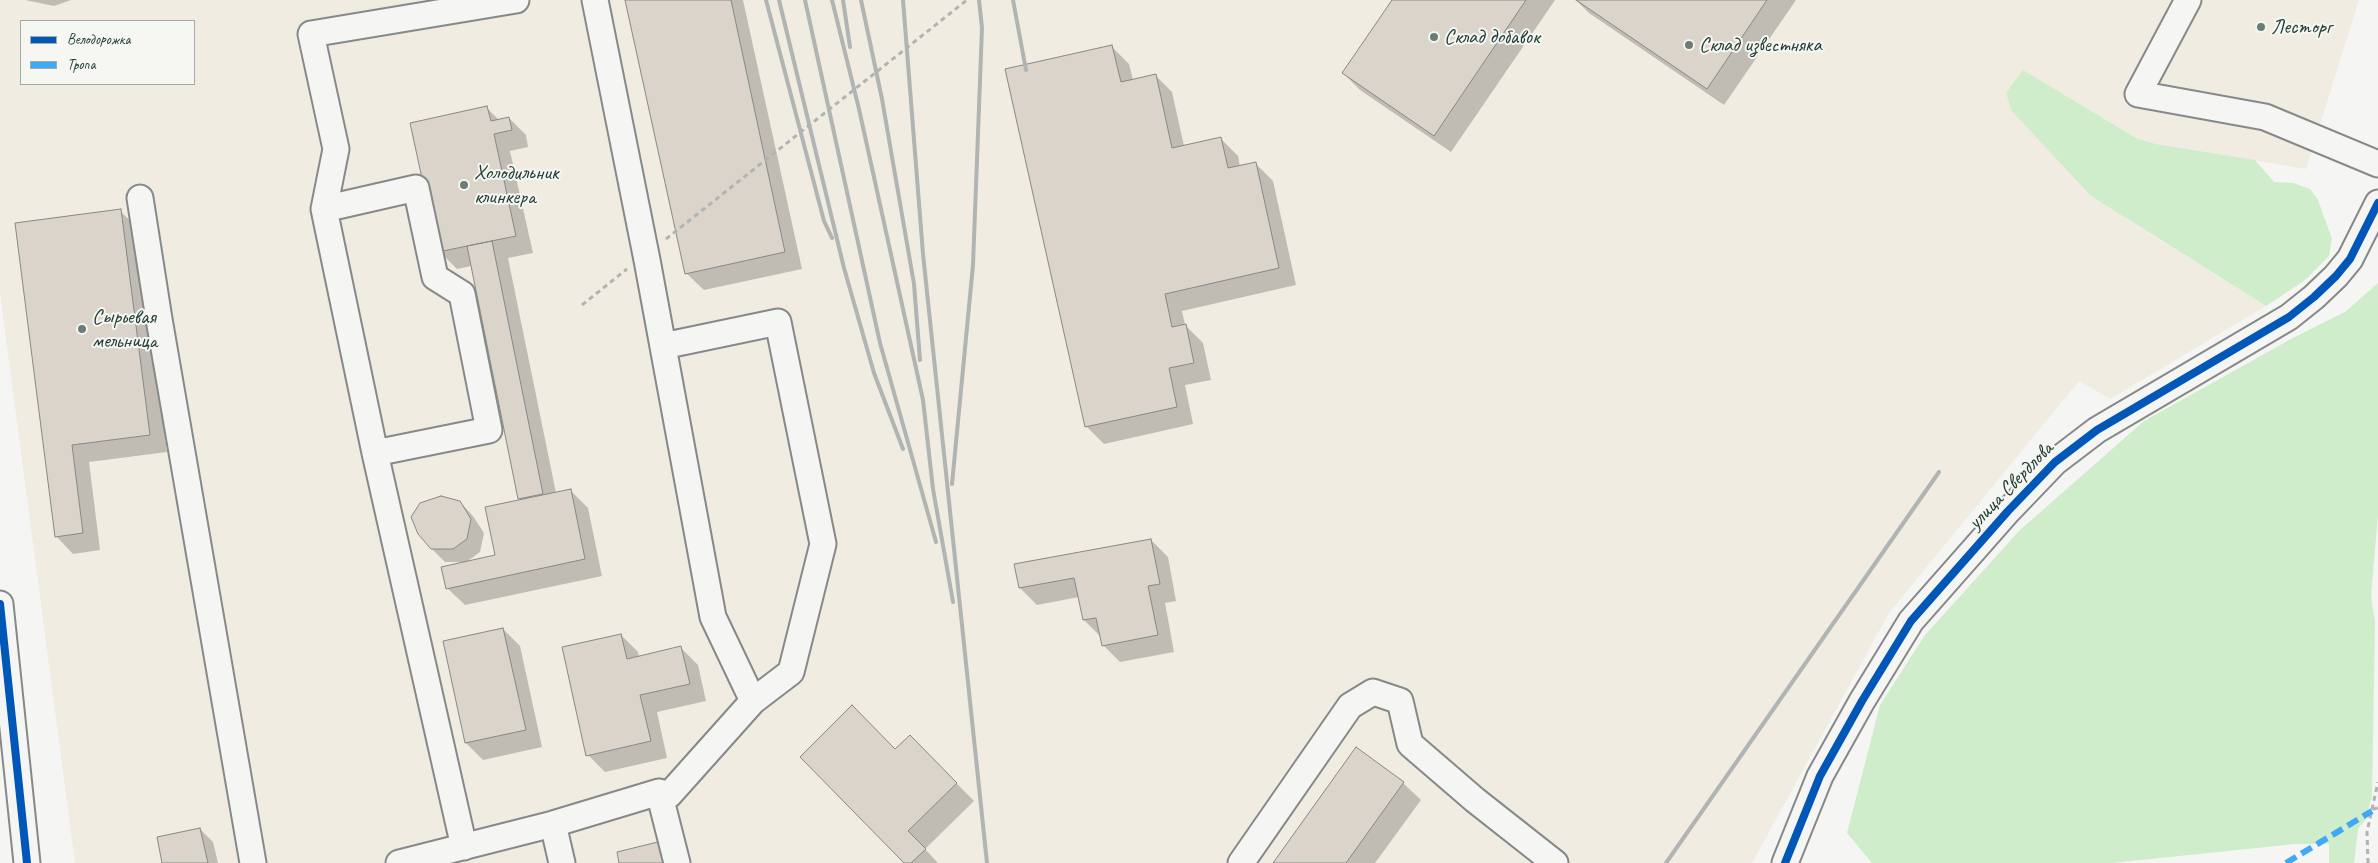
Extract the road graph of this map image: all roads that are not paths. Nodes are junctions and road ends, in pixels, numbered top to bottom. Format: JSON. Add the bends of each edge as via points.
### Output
{"nodes":[{"id":1,"x":516,"y":0,"type":"edge"},
{"id":2,"x":595,"y":0,"type":"edge"},
{"id":3,"x":2188,"y":0,"type":"edge"},
{"id":4,"x":2378,"y":164,"type":"edge"},
{"id":5,"x":140,"y":198,"type":"dead end"},
{"id":6,"x":2378,"y":203,"type":"edge"},
{"id":7,"x":324,"y":209,"type":"junction"},
{"id":8,"x":663,"y":346,"type":"junction"},
{"id":9,"x":375,"y":453,"type":"junction"},
{"id":10,"x":0,"y":604,"type":"edge"},
{"id":11,"x":753,"y":702,"type":"junction"},
{"id":12,"x":659,"y":792,"type":"junction"},
{"id":13,"x":553,"y":824,"type":"junction"},
{"id":14,"x":464,"y":847,"type":"junction"},
{"id":15,"x":28,"y":863,"type":"edge"},
{"id":16,"x":253,"y":863,"type":"edge"},
{"id":17,"x":399,"y":863,"type":"edge"},
{"id":18,"x":562,"y":863,"type":"edge"},
{"id":19,"x":677,"y":863,"type":"edge"},
{"id":20,"x":1241,"y":863,"type":"edge"},
{"id":21,"x":1555,"y":863,"type":"edge"},
{"id":22,"x":1785,"y":863,"type":"edge"}],
"edges":[{"from":1,"to":7,"type":"street","via":[[311,34],[336,149]]},
{"from":2,"to":8,"type":"street"},
{"from":3,"to":4,"type":"street","via":[[2138,94],[2265,116]]},
{"from":5,"to":16,"type":"street","via":[[158,319]]},
{"from":6,"to":22,"type":"street","name":"улица Свердлова","via":[[2350,259],[2314,297],[2289,317],[2097,430],[2055,462],[2008,511],[1911,621],[1820,776]]},
{"from":7,"to":9,"type":"street"},
{"from":7,"to":9,"type":"street","via":[[416,188],[434,276],[462,294],[489,430]]},
{"from":8,"to":11,"type":"street","via":[[713,617]]},
{"from":8,"to":11,"type":"street","via":[[778,322],[823,544],[791,672]]},
{"from":9,"to":14,"type":"street"},
{"from":10,"to":15,"type":"street"},
{"from":11,"to":12,"type":"street","via":[[669,795]]},
{"from":12,"to":13,"type":"street"},
{"from":12,"to":19,"type":"street"},
{"from":13,"to":14,"type":"street"},
{"from":13,"to":18,"type":"street"},
{"from":14,"to":17,"type":"street"},
{"from":20,"to":21,"type":"street","via":[[1350,706],[1373,692],[1400,701],[1410,744]]}]}
